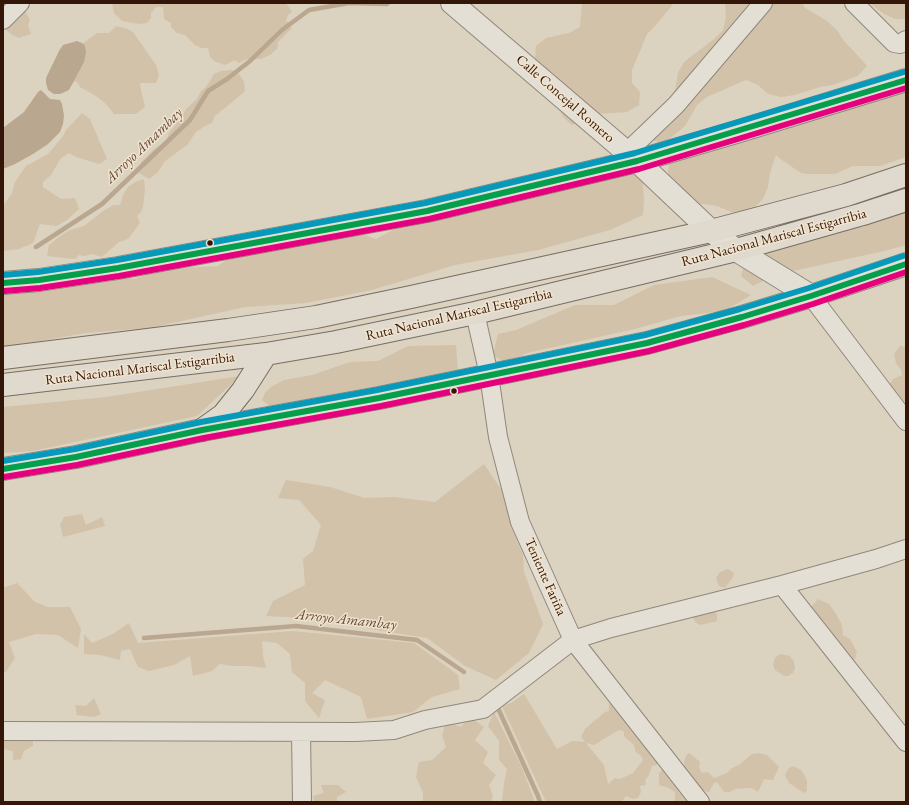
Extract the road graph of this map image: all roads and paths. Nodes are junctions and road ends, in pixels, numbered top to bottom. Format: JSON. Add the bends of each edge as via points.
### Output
{"nodes":[{"id":1,"x":20,"y":3,"type":"edge"},
{"id":2,"x":452,"y":3,"type":"edge"},
{"id":3,"x":763,"y":3,"type":"edge"},
{"id":4,"x":854,"y":3,"type":"edge"},
{"id":5,"x":3,"y":20,"type":"edge"},
{"id":6,"x":906,"y":40,"type":"edge"},
{"id":7,"x":906,"y":80,"type":"edge"},
{"id":8,"x":632,"y":157,"type":"junction"},
{"id":9,"x":906,"y":175,"type":"edge"},
{"id":10,"x":906,"y":200,"type":"edge"},
{"id":11,"x":711,"y":231,"type":"junction"},
{"id":12,"x":736,"y":250,"type":"junction"},
{"id":13,"x":906,"y":264,"type":"edge"},
{"id":14,"x":3,"y":283,"type":"edge"},
{"id":15,"x":811,"y":296,"type":"junction"},
{"id":16,"x":475,"y":313,"type":"junction"},
{"id":17,"x":266,"y":354,"type":"junction"},
{"id":18,"x":3,"y":358,"type":"edge"},
{"id":19,"x":489,"y":375,"type":"junction"},
{"id":20,"x":3,"y":385,"type":"edge"},
{"id":21,"x":906,"y":421,"type":"edge"},
{"id":22,"x":202,"y":430,"type":"junction"},
{"id":23,"x":3,"y":469,"type":"edge"},
{"id":24,"x":906,"y":550,"type":"edge"},
{"id":25,"x":782,"y":585,"type":"junction"},
{"id":26,"x":573,"y":640,"type":"junction"},
{"id":27,"x":3,"y":731,"type":"edge"},
{"id":28,"x":301,"y":732,"type":"junction"},
{"id":29,"x":906,"y":742,"type":"edge"},
{"id":30,"x":302,"y":802,"type":"edge"},
{"id":31,"x":700,"y":802,"type":"edge"}],
"edges":[{"from":1,"to":5,"type":"street"},
{"from":2,"to":8,"type":"street","name":"Calle Concejal Romero"},
{"from":3,"to":8,"type":"street"},
{"from":4,"to":6,"type":"street","via":[[894,43],[900,44]]},
{"from":7,"to":8,"type":"street","via":[[734,133]]},
{"from":8,"to":11,"type":"street","name":"Calle Concejal Romero"},
{"from":8,"to":14,"type":"street","via":[[427,211],[118,268]]},
{"from":9,"to":11,"type":"highway","name":"Ruta Nacional Mariscal Estigarribia","via":[[846,195]]},
{"from":10,"to":12,"type":"highway","name":"Ruta Nacional Mariscal Estigarribia"},
{"from":11,"to":12,"type":"street","name":"Calle Concejal Romero"},
{"from":11,"to":18,"type":"highway","name":"Ruta Nacional Mariscal Estigarribia","via":[[316,317]]},
{"from":12,"to":15,"type":"street","name":"Calle Concejal Romero"},
{"from":12,"to":16,"type":"highway","name":"Ruta Nacional Mariscal Estigarribia"},
{"from":13,"to":15,"type":"street"},
{"from":15,"to":19,"type":"street","via":[[647,343]]},
{"from":15,"to":21,"type":"street"},
{"from":16,"to":17,"type":"highway","name":"Ruta Nacional Mariscal Estigarribia"},
{"from":16,"to":19,"type":"street","name":"Teniente Fariña"},
{"from":17,"to":20,"type":"highway","name":"Ruta Nacional Mariscal Estigarribia"},
{"from":17,"to":22,"type":"highway","via":[[223,415]]},
{"from":19,"to":22,"type":"street"},
{"from":19,"to":26,"type":"street","name":"Teniente Fariña","via":[[498,437],[520,522]]},
{"from":22,"to":23,"type":"street","via":[[76,457]]},
{"from":24,"to":25,"type":"street"},
{"from":25,"to":26,"type":"street"},
{"from":25,"to":29,"type":"street"},
{"from":26,"to":28,"type":"street","via":[[483,709],[425,720],[394,730]]},
{"from":26,"to":31,"type":"street","name":"Teniente Fariña"},
{"from":27,"to":28,"type":"street"},
{"from":28,"to":30,"type":"street"}]}
